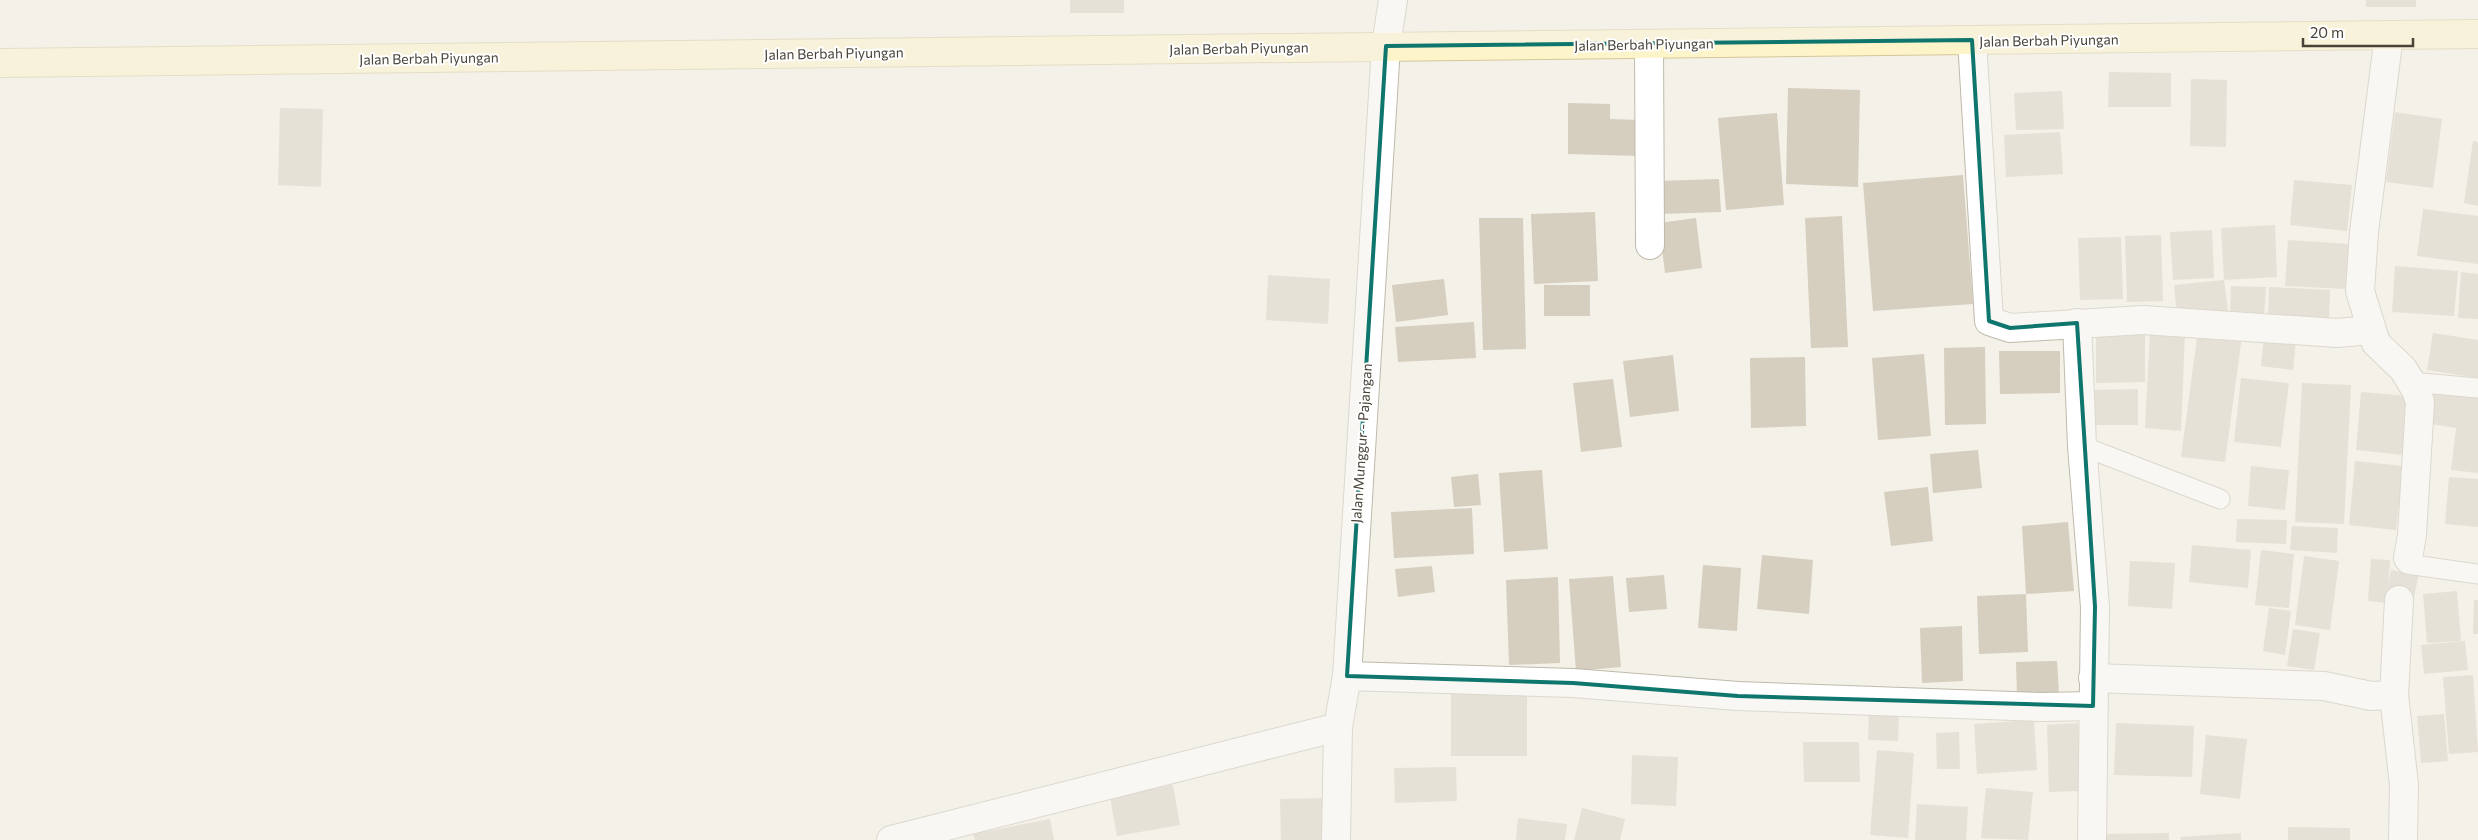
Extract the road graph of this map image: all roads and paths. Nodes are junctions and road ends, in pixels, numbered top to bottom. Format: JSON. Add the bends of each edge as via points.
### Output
{"nodes":[{"id":1,"x":1393,"y":0,"type":"edge"},
{"id":2,"x":2478,"y":34,"type":"edge"},
{"id":3,"x":2389,"y":35,"type":"junction"},
{"id":4,"x":1972,"y":40,"type":"junction"},
{"id":5,"x":1649,"y":44,"type":"junction"},
{"id":6,"x":1386,"y":46,"type":"junction"},
{"id":7,"x":0,"y":63,"type":"edge"},
{"id":8,"x":1650,"y":245,"type":"dead end"},
{"id":9,"x":2077,"y":323,"type":"junction"},
{"id":10,"x":2371,"y":330,"type":"junction"},
{"id":11,"x":2410,"y":382,"type":"junction"},
{"id":12,"x":2478,"y":388,"type":"edge"},
{"id":13,"x":2082,"y":446,"type":"junction"},
{"id":14,"x":2220,"y":499,"type":"dead end"},
{"id":15,"x":2407,"y":561,"type":"joint"},
{"id":16,"x":2478,"y":574,"type":"edge"},
{"id":17,"x":2399,"y":600,"type":"tunnel mouth"},
{"id":18,"x":1347,"y":676,"type":"junction"},
{"id":19,"x":2093,"y":678,"type":"junction"},
{"id":20,"x":2394,"y":695,"type":"junction"},
{"id":21,"x":2093,"y":706,"type":"junction"},
{"id":22,"x":1338,"y":727,"type":"junction"},
{"id":23,"x":965,"y":830,"type":"edge"},
{"id":24,"x":891,"y":840,"type":"edge"},
{"id":25,"x":1336,"y":840,"type":"edge"},
{"id":26,"x":2092,"y":840,"type":"edge"},
{"id":27,"x":2402,"y":840,"type":"edge"}],
"edges":[{"from":1,"to":6,"type":"street","name":"Jalan Munggur - Pajangan"},
{"from":2,"to":3,"type":"street","name":"Jalan Berbah Piyungan"},
{"from":3,"to":4,"type":"street","name":"Jalan Berbah Piyungan"},
{"from":3,"to":10,"type":"street","via":[[2364,232],[2360,291]]},
{"from":4,"to":5,"type":"street","name":"Jalan Berbah Piyungan"},
{"from":4,"to":9,"type":"street","via":[[1989,321],[2010,328]]},
{"from":5,"to":6,"type":"street","name":"Jalan Berbah Piyungan"},
{"from":5,"to":8,"type":"street"},
{"from":6,"to":7,"type":"street","name":"Jalan Berbah Piyungan"},
{"from":6,"to":18,"type":"street","name":"Jalan Munggur - Pajangan"},
{"from":9,"to":10,"type":"street","via":[[2143,320],[2337,333]]},
{"from":9,"to":13,"type":"street"},
{"from":10,"to":11,"type":"street","via":[[2376,343],[2402,369]]},
{"from":11,"to":12,"type":"lane"},
{"from":11,"to":15,"type":"street","via":[[2420,402],[2412,535]]},
{"from":13,"to":14,"type":"lane"},
{"from":13,"to":19,"type":"street","via":[[2095,607]]},
{"from":15,"to":16,"type":"lane"},
{"from":17,"to":20,"type":"street"},
{"from":18,"to":21,"type":"street","via":[[1573,683],[1738,696]]},
{"from":18,"to":22,"type":"street","name":"Jalan Munggur - Pajangan"},
{"from":19,"to":20,"type":"street","via":[[2324,686],[2371,696]]},
{"from":19,"to":21,"type":"street"},
{"from":20,"to":27,"type":"street","via":[[2404,785]]},
{"from":21,"to":26,"type":"street"},
{"from":22,"to":23,"type":"street"},
{"from":22,"to":25,"type":"street","name":"Jalan Munggur - Pajangan"},
{"from":23,"to":24,"type":"street"}]}
